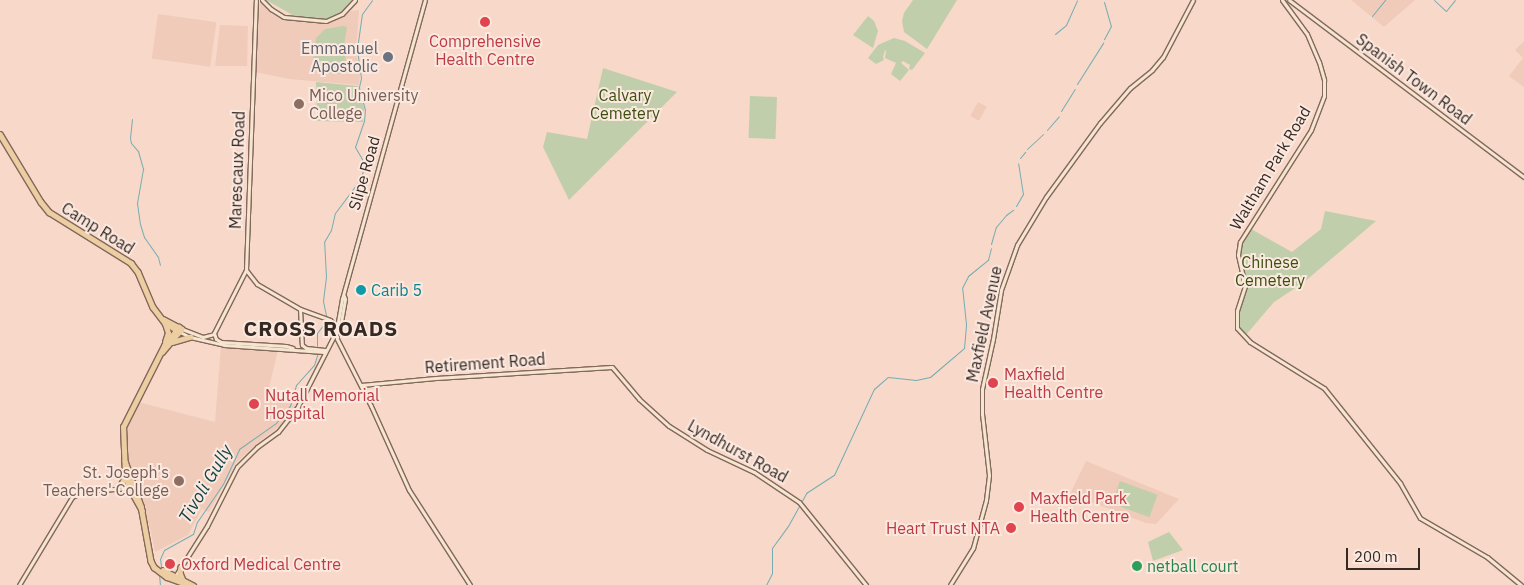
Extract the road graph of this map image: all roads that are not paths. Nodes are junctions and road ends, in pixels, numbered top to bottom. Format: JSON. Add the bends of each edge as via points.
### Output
{"nodes":[{"id":1,"x":256,"y":0,"type":"edge"},
{"id":2,"x":262,"y":0,"type":"edge"},
{"id":3,"x":354,"y":0,"type":"edge"},
{"id":4,"x":425,"y":0,"type":"edge"},
{"id":5,"x":1193,"y":0,"type":"edge"},
{"id":6,"x":1282,"y":0,"type":"edge"},
{"id":7,"x":1289,"y":0,"type":"edge"},
{"id":8,"x":0,"y":134,"type":"edge"},
{"id":9,"x":1524,"y":177,"type":"edge"},
{"id":10,"x":246,"y":270,"type":"junction"},
{"id":11,"x":253,"y":281,"type":"junction"},
{"id":12,"x":241,"y":282,"type":"junction"},
{"id":13,"x":344,"y":295,"type":"junction"},
{"id":14,"x":300,"y":309,"type":"junction"},
{"id":15,"x":338,"y":316,"type":"junction"},
{"id":16,"x":328,"y":319,"type":"junction"},
{"id":17,"x":164,"y":321,"type":"junction"},
{"id":18,"x":180,"y":330,"type":"junction"},
{"id":19,"x":214,"y":333,"type":"junction"},
{"id":20,"x":336,"y":333,"type":"junction"},
{"id":21,"x":190,"y":337,"type":"junction"},
{"id":22,"x":171,"y":343,"type":"junction"},
{"id":23,"x":302,"y":345,"type":"junction"},
{"id":24,"x":164,"y":346,"type":"junction"},
{"id":25,"x":294,"y":350,"type":"junction"},
{"id":26,"x":317,"y":350,"type":"junction"},
{"id":27,"x":324,"y":351,"type":"junction"},
{"id":28,"x":160,"y":354,"type":"junction"},
{"id":29,"x":612,"y":367,"type":"joint"},
{"id":30,"x":361,"y":386,"type":"junction"},
{"id":31,"x":125,"y":461,"type":"junction"},
{"id":32,"x":125,"y":474,"type":"junction"},
{"id":33,"x":131,"y":487,"type":"junction"},
{"id":34,"x":119,"y":488,"type":"junction"},
{"id":35,"x":148,"y":544,"type":"junction"},
{"id":36,"x":181,"y":567,"type":"junction"},
{"id":37,"x":166,"y":576,"type":"junction"},
{"id":38,"x":174,"y":578,"type":"junction"},
{"id":39,"x":184,"y":581,"type":"junction"},
{"id":40,"x":19,"y":585,"type":"edge"},
{"id":41,"x":168,"y":585,"type":"edge"},
{"id":42,"x":189,"y":585,"type":"edge"},
{"id":43,"x":193,"y":585,"type":"edge"},
{"id":44,"x":470,"y":585,"type":"edge"},
{"id":45,"x":866,"y":585,"type":"edge"},
{"id":46,"x":950,"y":585,"type":"edge"},
{"id":47,"x":1521,"y":585,"type":"edge"}],
"edges":[{"from":1,"to":10,"type":"main road","name":"Marescaux Road"},
{"from":2,"to":3,"type":"main road","via":[[284,17],[326,21],[342,14]]},
{"from":4,"to":13,"type":"main road","name":"Slipe Road"},
{"from":5,"to":46,"type":"main road","name":"Maxfield Avenue","via":[[1163,57],[1127,91],[1092,134],[1032,216],[1016,245],[1001,290],[982,389],[989,475],[986,500],[973,548]]},
{"from":6,"to":47,"type":"main road","name":"Waltham Park Road","via":[[1306,34],[1319,62],[1324,96],[1311,130],[1240,242],[1238,255],[1245,286],[1236,316],[1237,328],[1250,342],[1324,388],[1400,483],[1423,520],[1493,561]]},
{"from":7,"to":9,"type":"main road","name":"Spanish Town Road"},
{"from":8,"to":17,"type":"main road","name":"Camp Road","via":[[41,202],[57,217],[131,263],[153,307]]},
{"from":10,"to":11,"type":"main road"},
{"from":10,"to":12,"type":"main road","name":"Marescaux Road"},
{"from":11,"to":12,"type":"main road"},
{"from":11,"to":14,"type":"main road"},
{"from":12,"to":19,"type":"main road","name":"Marescaux Road"},
{"from":13,"to":15,"type":"main road","name":"Slipe Road"},
{"from":13,"to":20,"type":"main road","name":"Slipe Road","via":[[341,322]]},
{"from":14,"to":16,"type":"main road"},
{"from":14,"to":23,"type":"main road"},
{"from":15,"to":16,"type":"main road"},
{"from":15,"to":20,"type":"main road","name":"Slipe Road"},
{"from":16,"to":20,"type":"main road"},
{"from":17,"to":18,"type":"main road","name":"Camp Road"},
{"from":17,"to":24,"type":"main road","via":[[168,333]]},
{"from":18,"to":19,"type":"main road","via":[[203,337]]},
{"from":18,"to":21,"type":"main road"},
{"from":18,"to":22,"type":"main road"},
{"from":18,"to":24,"type":"main road"},
{"from":19,"to":25,"type":"main road","via":[[221,342],[286,346]]},
{"from":20,"to":27,"type":"main road"},
{"from":20,"to":30,"type":"main road"},
{"from":21,"to":22,"type":"main road"},
{"from":21,"to":25,"type":"main road","via":[[224,345]]},
{"from":22,"to":28,"type":"main road"},
{"from":23,"to":25,"type":"main road"},
{"from":23,"to":26,"type":"main road"},
{"from":24,"to":28,"type":"main road"},
{"from":25,"to":26,"type":"main road"},
{"from":26,"to":27,"type":"main road"},
{"from":27,"to":36,"type":"main road","via":[[298,406],[284,425],[257,446],[238,467]]},
{"from":28,"to":31,"type":"main road","via":[[125,421],[122,433]]},
{"from":29,"to":30,"type":"main road","name":"Retirement Road","via":[[374,382]]},
{"from":29,"to":45,"type":"main road","name":"Lyndhurst Road","via":[[639,399],[669,426],[707,450],[754,472],[800,503]]},
{"from":30,"to":44,"type":"main road","via":[[409,490]]},
{"from":31,"to":32,"type":"main road"},
{"from":31,"to":33,"type":"main road"},
{"from":32,"to":33,"type":"main road"},
{"from":32,"to":34,"type":"main road"},
{"from":33,"to":34,"type":"main road"},
{"from":33,"to":35,"type":"main road","via":[[142,511]]},
{"from":34,"to":40,"type":"main road","via":[[85,491],[72,497]]},
{"from":35,"to":37,"type":"main road","via":[[151,561]]},
{"from":35,"to":38,"type":"main road","via":[[157,566]]},
{"from":36,"to":38,"type":"main road"},
{"from":36,"to":39,"type":"main road"},
{"from":37,"to":38,"type":"main road"},
{"from":37,"to":41,"type":"main road"},
{"from":38,"to":39,"type":"main road"},
{"from":38,"to":41,"type":"main road"},
{"from":38,"to":42,"type":"main road"},
{"from":39,"to":43,"type":"main road"}]}
